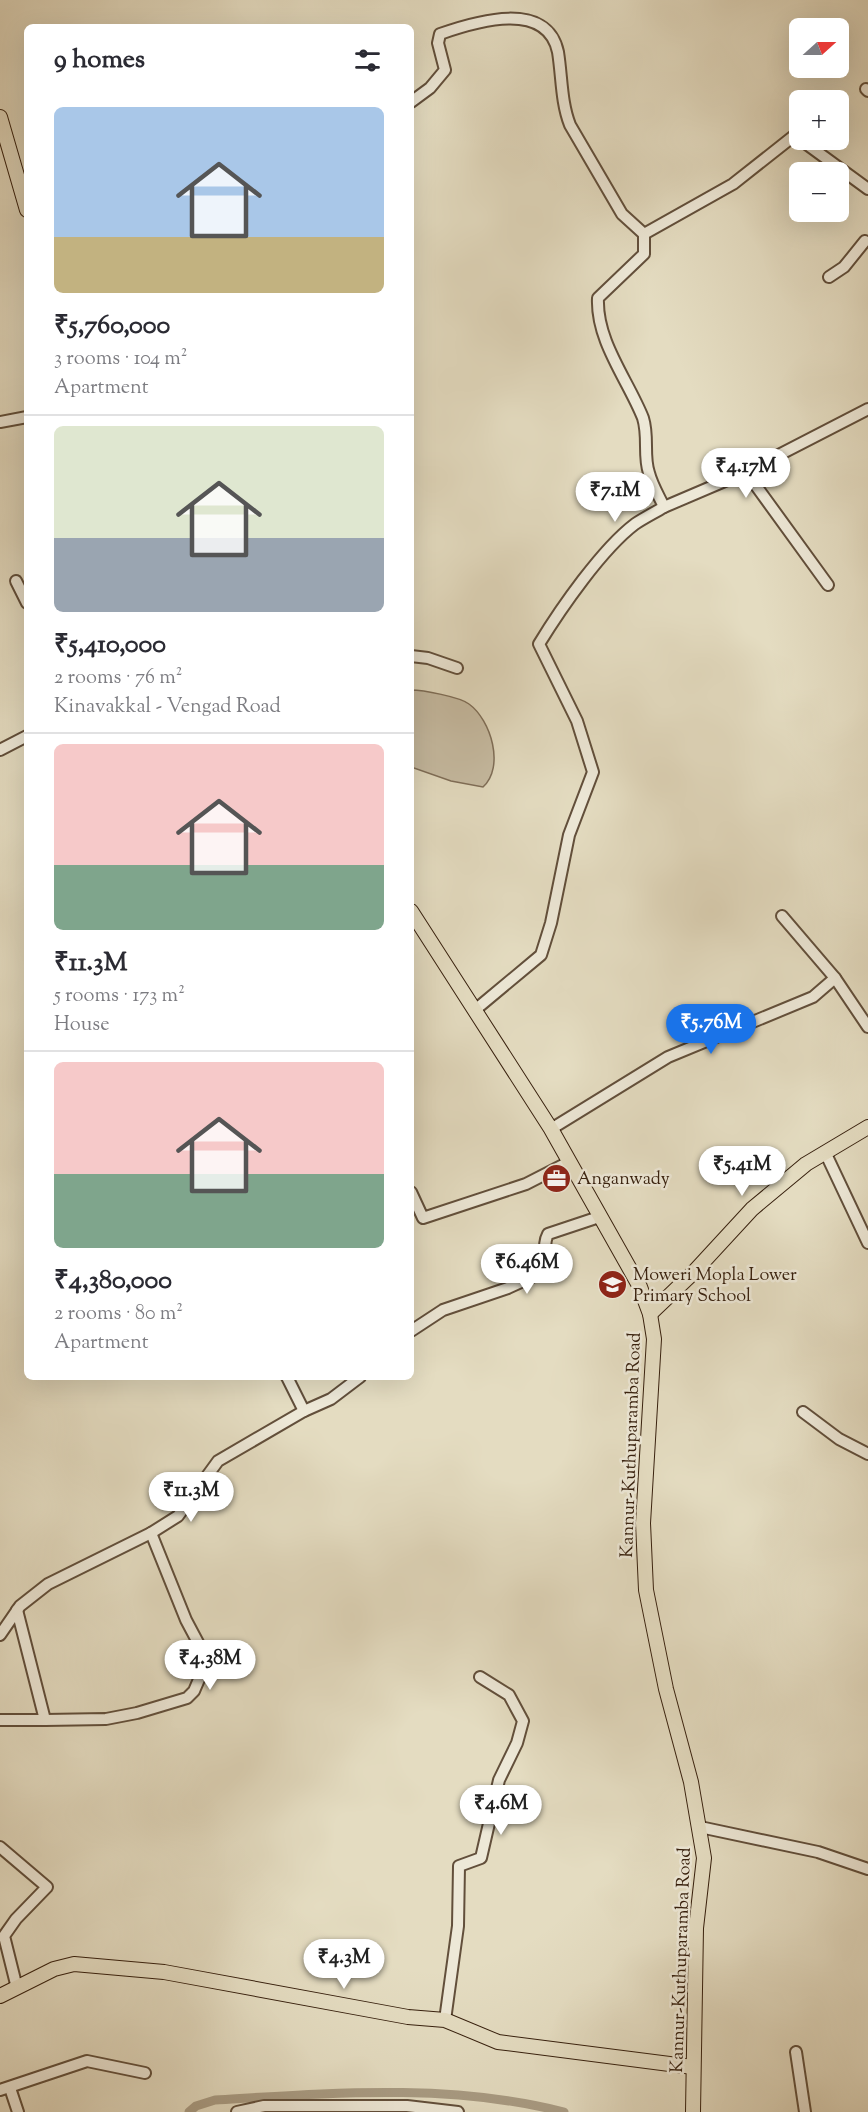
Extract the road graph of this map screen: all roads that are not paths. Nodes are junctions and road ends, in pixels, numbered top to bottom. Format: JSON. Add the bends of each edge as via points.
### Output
{"nodes":[{"id":1,"x":414,"y":100,"type":"edge"},
{"id":2,"x":0,"y":117,"type":"edge"},
{"id":3,"x":789,"y":140,"type":"edge"},
{"id":4,"x":815,"y":150,"type":"edge"},
{"id":5,"x":868,"y":189,"type":"edge"},
{"id":6,"x":24,"y":200,"type":"edge"},
{"id":7,"x":644,"y":234,"type":"junction"},
{"id":8,"x":867,"y":242,"type":"edge"},
{"id":9,"x":829,"y":277,"type":"dead end"},
{"id":10,"x":868,"y":409,"type":"edge"},
{"id":11,"x":24,"y":418,"type":"edge"},
{"id":12,"x":0,"y":422,"type":"edge"},
{"id":13,"x":746,"y":472,"type":"junction"},
{"id":14,"x":664,"y":507,"type":"junction"},
{"id":15,"x":16,"y":581,"type":"dead end"},
{"id":16,"x":828,"y":585,"type":"dead end"},
{"id":17,"x":24,"y":597,"type":"edge"},
{"id":18,"x":414,"y":656,"type":"edge"},
{"id":19,"x":457,"y":668,"type":"dead end"},
{"id":20,"x":24,"y":738,"type":"edge"},
{"id":21,"x":0,"y":750,"type":"edge"},
{"id":22,"x":782,"y":916,"type":"dead end"},
{"id":23,"x":414,"y":919,"type":"edge"},
{"id":24,"x":835,"y":978,"type":"junction"},
{"id":25,"x":475,"y":1010,"type":"junction"},
{"id":26,"x":868,"y":1027,"type":"edge"},
{"id":27,"x":868,"y":1127,"type":"edge"},
{"id":28,"x":550,"y":1130,"type":"junction"},
{"id":29,"x":825,"y":1152,"type":"junction"},
{"id":30,"x":569,"y":1162,"type":"junction"},
{"id":31,"x":414,"y":1198,"type":"edge"},
{"id":32,"x":599,"y":1217,"type":"junction"},
{"id":33,"x":868,"y":1243,"type":"edge"},
{"id":34,"x":650,"y":1314,"type":"junction"},
{"id":35,"x":414,"y":1329,"type":"edge"},
{"id":36,"x":288,"y":1380,"type":"edge"},
{"id":37,"x":356,"y":1380,"type":"edge"},
{"id":38,"x":303,"y":1412,"type":"junction"},
{"id":39,"x":803,"y":1412,"type":"dead end"},
{"id":40,"x":868,"y":1454,"type":"edge"},
{"id":41,"x":151,"y":1533,"type":"junction"},
{"id":42,"x":17,"y":1610,"type":"junction"},
{"id":43,"x":0,"y":1635,"type":"edge"},
{"id":44,"x":480,"y":1677,"type":"dead end"},
{"id":45,"x":0,"y":1719,"type":"edge"},
{"id":46,"x":45,"y":1720,"type":"junction"},
{"id":47,"x":700,"y":1827,"type":"junction"},
{"id":48,"x":0,"y":1847,"type":"edge"},
{"id":49,"x":868,"y":1869,"type":"edge"},
{"id":50,"x":17,"y":1988,"type":"junction"},
{"id":51,"x":0,"y":1996,"type":"edge"},
{"id":52,"x":446,"y":2020,"type":"junction"},
{"id":53,"x":796,"y":2052,"type":"dead end"},
{"id":54,"x":693,"y":2067,"type":"junction"},
{"id":55,"x":145,"y":2073,"type":"dead end"},
{"id":56,"x":5,"y":2089,"type":"edge"},
{"id":57,"x":18,"y":2112,"type":"edge"},
{"id":58,"x":237,"y":2112,"type":"edge"},
{"id":59,"x":458,"y":2112,"type":"edge"},
{"id":60,"x":693,"y":2112,"type":"edge"},
{"id":61,"x":805,"y":2112,"type":"edge"}],
"edges":[{"from":1,"to":7,"type":"street","via":[[445,70],[438,43],[440,34],[498,16],[543,22],[558,50],[564,111],[570,125],[622,214]]},
{"from":2,"to":6,"type":"main road"},
{"from":3,"to":7,"type":"street","via":[[733,184]]},
{"from":4,"to":5,"type":"street"},
{"from":7,"to":14,"type":"street","via":[[644,254],[598,298],[597,315],[644,421],[648,472]]},
{"from":8,"to":9,"type":"street"},
{"from":10,"to":13,"type":"street"},
{"from":11,"to":12,"type":"street"},
{"from":13,"to":14,"type":"street"},
{"from":13,"to":16,"type":"street"},
{"from":14,"to":25,"type":"street","via":[[619,538],[560,610],[539,644],[577,721],[593,772],[569,835],[541,955]]},
{"from":15,"to":17,"type":"street"},
{"from":18,"to":19,"type":"street"},
{"from":20,"to":21,"type":"street"},
{"from":22,"to":24,"type":"street"},
{"from":23,"to":25,"type":"main road","name":"Kannur-Kuthuparamba Road"},
{"from":24,"to":26,"type":"street"},
{"from":24,"to":28,"type":"street","via":[[813,998],[668,1057]]},
{"from":25,"to":28,"type":"main road","name":"Kannur-Kuthuparamba Road"},
{"from":27,"to":29,"type":"main road"},
{"from":28,"to":30,"type":"main road","name":"Kannur-Kuthuparamba Road"},
{"from":29,"to":33,"type":"street"},
{"from":29,"to":34,"type":"main road","via":[[752,1209]]},
{"from":30,"to":31,"type":"street","via":[[526,1184],[423,1218]]},
{"from":30,"to":32,"type":"main road","name":"Kannur-Kuthuparamba Road"},
{"from":32,"to":34,"type":"main road","name":"Kannur-Kuthuparamba Road","via":[[640,1287]]},
{"from":32,"to":35,"type":"street","via":[[548,1234],[544,1240],[548,1262],[543,1272],[443,1310]]},
{"from":34,"to":47,"type":"main road","name":"Kannur-Kuthuparamba Road","via":[[654,1339],[643,1524],[646,1590]]},
{"from":36,"to":38,"type":"street"},
{"from":37,"to":38,"type":"street","via":[[331,1399]]},
{"from":38,"to":41,"type":"street","via":[[218,1461],[178,1516]]},
{"from":39,"to":40,"type":"street","via":[[839,1439]]},
{"from":41,"to":42,"type":"street","via":[[48,1584]]},
{"from":41,"to":46,"type":"street","via":[[206,1663],[194,1691],[187,1698],[137,1713],[106,1719]]},
{"from":42,"to":43,"type":"street"},
{"from":42,"to":46,"type":"street"},
{"from":44,"to":52,"type":"street","via":[[509,1695],[523,1721],[499,1780],[481,1858],[459,1866],[458,1926]]},
{"from":45,"to":46,"type":"street"},
{"from":47,"to":49,"type":"street","via":[[818,1852]]},
{"from":47,"to":54,"type":"main road","name":"Kannur-Kuthuparamba Road","via":[[704,1858],[696,1929]]},
{"from":48,"to":50,"type":"street","via":[[47,1887],[4,1936]]},
{"from":50,"to":51,"type":"main road"},
{"from":50,"to":52,"type":"main road","via":[[54,1969],[74,1964],[164,1972],[408,2017]]},
{"from":52,"to":54,"type":"main road","via":[[498,2042]]},
{"from":53,"to":61,"type":"street"},
{"from":54,"to":60,"type":"main road","name":"Kannur-Kuthuparamba Road"},
{"from":55,"to":56,"type":"street","via":[[87,2061]]},
{"from":56,"to":57,"type":"street"},
{"from":58,"to":59,"type":"street","via":[[264,2106],[407,2106]]}]}
